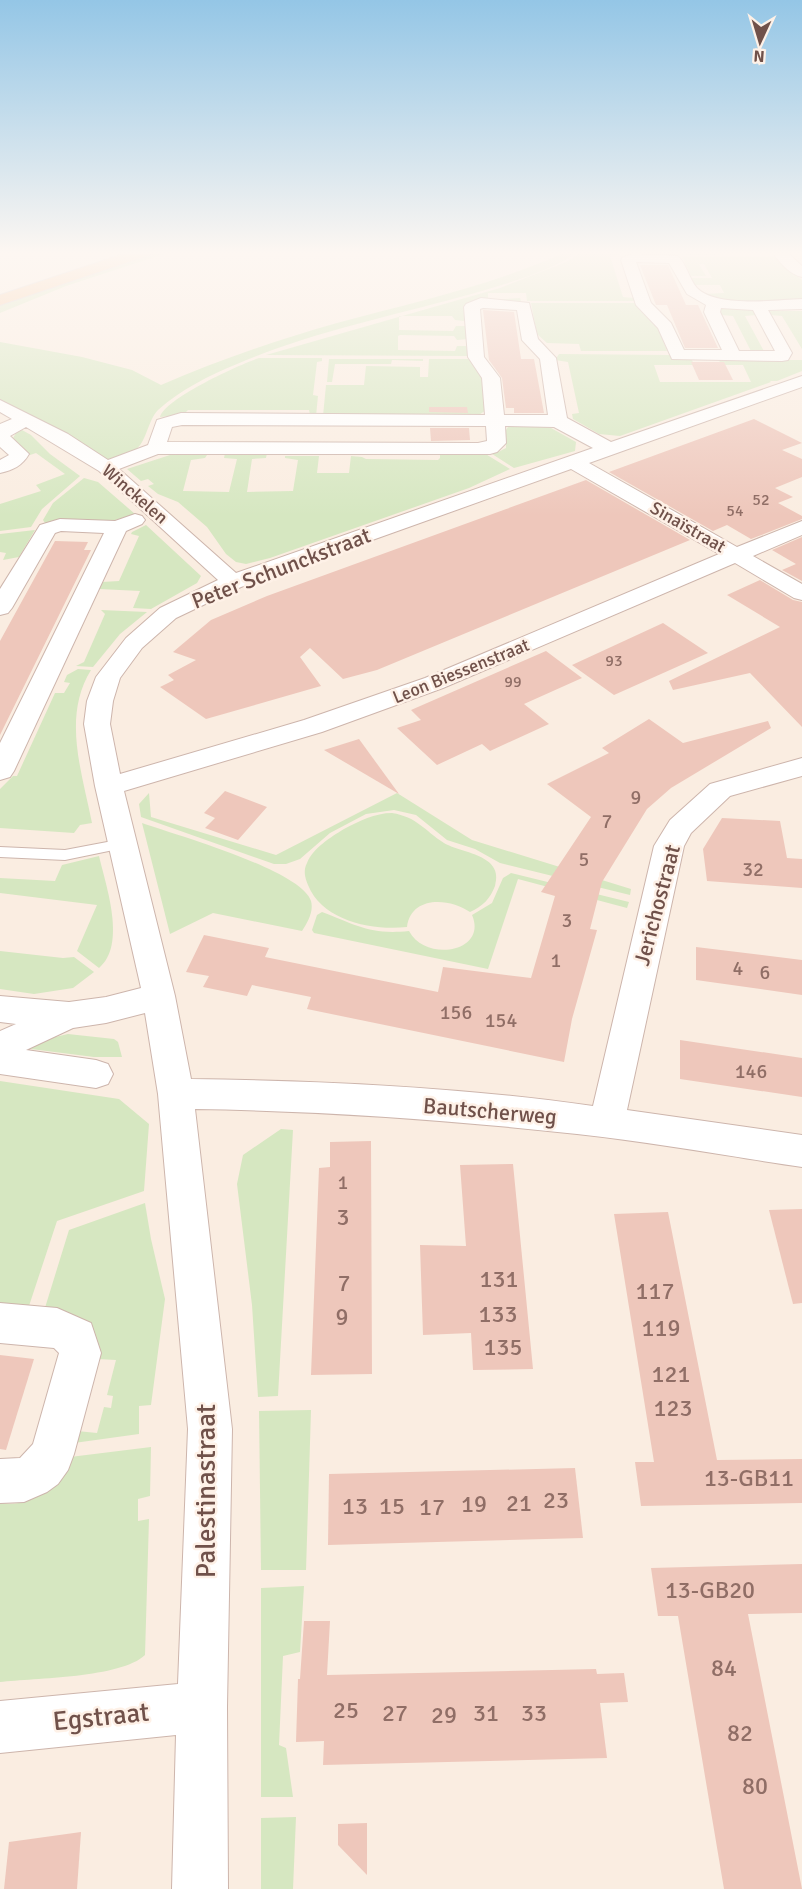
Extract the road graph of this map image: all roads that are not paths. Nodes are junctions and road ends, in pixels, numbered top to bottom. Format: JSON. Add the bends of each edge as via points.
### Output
{"nodes":[{"id":1,"x":475,"y":339,"type":"edge"},
{"id":2,"x":530,"y":339,"type":"edge"},
{"id":3,"x":670,"y":339,"type":"edge"},
{"id":4,"x":725,"y":339,"type":"edge"},
{"id":5,"x":776,"y":339,"type":"edge"},
{"id":6,"x":733,"y":357,"type":"junction"},
{"id":7,"x":802,"y":381,"type":"edge"},
{"id":8,"x":0,"y":405,"type":"edge"},
{"id":9,"x":27,"y":420,"type":"junction"},
{"id":10,"x":496,"y":420,"type":"junction"},
{"id":11,"x":558,"y":421,"type":"junction"},
{"id":12,"x":156,"y":448,"type":"junction"},
{"id":13,"x":609,"y":449,"type":"junction"},
{"id":14,"x":573,"y":462,"type":"junction"},
{"id":15,"x":0,"y":467,"type":"edge"},
{"id":16,"x":106,"y":467,"type":"junction"},
{"id":17,"x":157,"y":513,"type":"junction"},
{"id":18,"x":117,"y":526,"type":"junction"},
{"id":19,"x":802,"y":527,"type":"edge"},
{"id":20,"x":737,"y":555,"type":"junction"},
{"id":21,"x":233,"y":582,"type":"junction"},
{"id":22,"x":802,"y":593,"type":"edge"},
{"id":23,"x":0,"y":608,"type":"edge"},
{"id":24,"x":802,"y":767,"type":"edge"},
{"id":25,"x":0,"y":771,"type":"edge"},
{"id":26,"x":109,"y":786,"type":"junction"},
{"id":27,"x":123,"y":844,"type":"junction"},
{"id":28,"x":0,"y":852,"type":"edge"},
{"id":29,"x":159,"y":996,"type":"junction"},
{"id":30,"x":0,"y":1009,"type":"edge"},
{"id":31,"x":69,"y":1015,"type":"junction"},
{"id":32,"x":0,"y":1046,"type":"edge"},
{"id":33,"x":0,"y":1060,"type":"edge"},
{"id":34,"x":96,"y":1074,"type":"dead end"},
{"id":35,"x":176,"y":1094,"type":"junction"},
{"id":36,"x":607,"y":1121,"type":"junction"},
{"id":37,"x":802,"y":1151,"type":"edge"},
{"id":38,"x":0,"y":1323,"type":"edge"},
{"id":39,"x":0,"y":1481,"type":"edge"},
{"id":40,"x":202,"y":1707,"type":"junction"},
{"id":41,"x":0,"y":1727,"type":"edge"},
{"id":42,"x":200,"y":1889,"type":"edge"}],
"edges":[{"from":1,"to":10,"type":"street","via":[[476,357],[490,378]]},
{"from":2,"to":11,"type":"street","via":[[548,358]]},
{"from":3,"to":6,"type":"street","via":[[676,354]]},
{"from":4,"to":6,"type":"street"},
{"from":5,"to":6,"type":"street","via":[[784,353],[777,357]]},
{"from":7,"to":13,"type":"street","name":"Peter Schunckstraat"},
{"from":8,"to":9,"type":"street","name":"Winckelen"},
{"from":9,"to":15,"type":"street","via":[[1,433],[0,437],[19,454],[15,461]]},
{"from":9,"to":16,"type":"street","name":"Winckelen"},
{"from":10,"to":11,"type":"street"},
{"from":10,"to":12,"type":"street","via":[[181,419],[164,424]]},
{"from":10,"to":12,"type":"street","via":[[497,443],[484,449]]},
{"from":11,"to":13,"type":"street"},
{"from":12,"to":16,"type":"street"},
{"from":13,"to":14,"type":"street","name":"Peter Schunckstraat"},
{"from":14,"to":20,"type":"street","name":"Sinaïstraat"},
{"from":14,"to":21,"type":"street","name":"Peter Schunckstraat"},
{"from":16,"to":17,"type":"street","name":"Winckelen"},
{"from":17,"to":18,"type":"street"},
{"from":17,"to":21,"type":"street","name":"Winckelen"},
{"from":18,"to":23,"type":"street","via":[[60,525],[47,529]]},
{"from":18,"to":25,"type":"street"},
{"from":19,"to":20,"type":"street","name":"Leon Biessenstraat"},
{"from":20,"to":22,"type":"street","name":"Sinaïstraat"},
{"from":20,"to":26,"type":"street","name":"Leon Biessenstraat","via":[[386,701]]},
{"from":21,"to":26,"type":"street","name":"Peter Schunckstraat","via":[[188,602],[160,620],[134,643],[108,677],[97,724]]},
{"from":24,"to":36,"type":"street","name":"Jerichostraat","via":[[720,790],[680,827],[669,846]]},
{"from":26,"to":27,"type":"street","name":"Peter Schunckstraat"},
{"from":27,"to":28,"type":"lane","via":[[65,855]]},
{"from":27,"to":29,"type":"street","name":"Peter Schunckstraat"},
{"from":29,"to":31,"type":"street"},
{"from":29,"to":35,"type":"street","name":"Peter Schunckstraat"},
{"from":30,"to":31,"type":"street"},
{"from":31,"to":32,"type":"street"},
{"from":33,"to":34,"type":"street"},
{"from":35,"to":36,"type":"street","name":"Bautscherweg","via":[[260,1094],[410,1103]]},
{"from":35,"to":40,"type":"street","name":"Palestinastraat","via":[[211,1446]]},
{"from":36,"to":37,"type":"street","name":"Bautscherweg"},
{"from":38,"to":39,"type":"street","via":[[57,1328],[76,1337],[80,1353],[52,1454],[44,1469],[32,1479]]},
{"from":40,"to":41,"type":"street","name":"Egstraat"},
{"from":40,"to":42,"type":"street","name":"Palestinastraat"}]}
